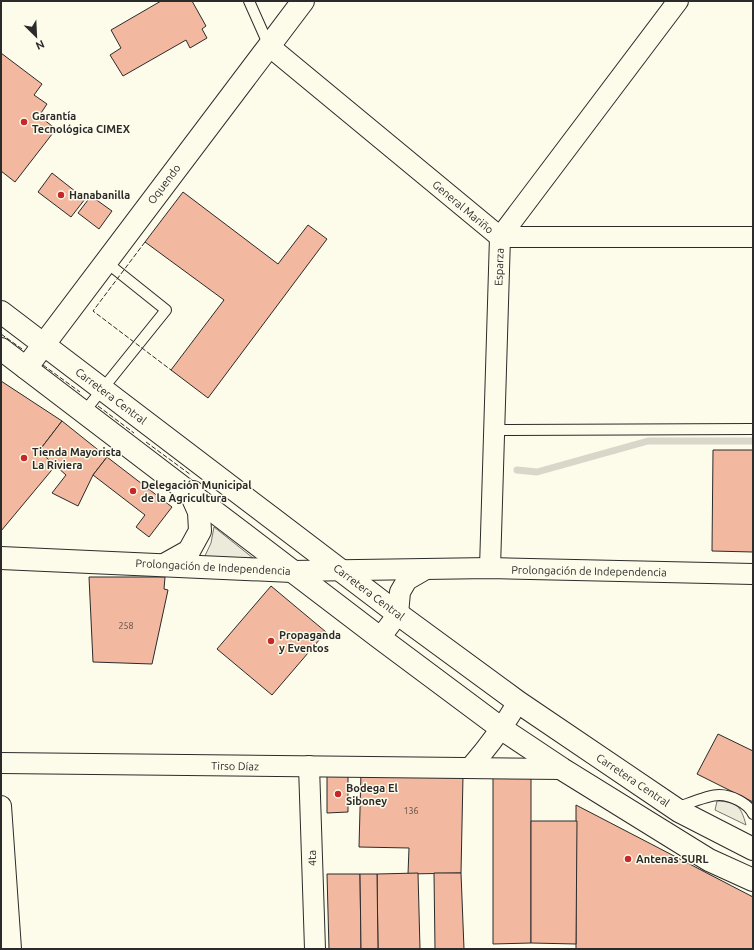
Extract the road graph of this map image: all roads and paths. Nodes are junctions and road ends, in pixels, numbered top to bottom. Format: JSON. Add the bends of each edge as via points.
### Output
{"nodes":[{"id":1,"x":248,"y":1,"type":"edge"},
{"id":2,"x":303,"y":1,"type":"edge"},
{"id":3,"x":678,"y":1,"type":"edge"},
{"id":4,"x":269,"y":46,"type":"junction"},
{"id":5,"x":500,"y":237,"type":"junction"},
{"id":6,"x":753,"y":237,"type":"edge"},
{"id":7,"x":106,"y":262,"type":"junction"},
{"id":8,"x":1,"y":312,"type":"edge"},
{"id":9,"x":44,"y":344,"type":"junction"},
{"id":10,"x":1,"y":349,"type":"edge"},
{"id":11,"x":26,"y":368,"type":"junction"},
{"id":12,"x":102,"y":389,"type":"junction"},
{"id":13,"x":84,"y":412,"type":"junction"},
{"id":14,"x":753,"y":429,"type":"edge"},
{"id":15,"x":494,"y":430,"type":"junction"},
{"id":16,"x":207,"y":469,"type":"junction"},
{"id":17,"x":191,"y":494,"type":"junction"},
{"id":18,"x":1,"y":558,"type":"edge"},
{"id":19,"x":164,"y":565,"type":"junction"},
{"id":20,"x":490,"y":568,"type":"junction"},
{"id":21,"x":340,"y":570,"type":"junction"},
{"id":22,"x":426,"y":570,"type":"junction"},
{"id":23,"x":292,"y":571,"type":"junction"},
{"id":24,"x":753,"y":574,"type":"edge"},
{"id":25,"x":398,"y":614,"type":"junction"},
{"id":26,"x":380,"y":638,"type":"junction"},
{"id":27,"x":518,"y":702,"type":"junction"},
{"id":28,"x":502,"y":728,"type":"junction"},
{"id":29,"x":1,"y":763,"type":"edge"},
{"id":30,"x":309,"y":766,"type":"junction"},
{"id":31,"x":470,"y":768,"type":"junction"},
{"id":32,"x":562,"y":769,"type":"junction"},
{"id":33,"x":1,"y":806,"type":"edge"},
{"id":34,"x":676,"y":808,"type":"junction"},
{"id":35,"x":753,"y":814,"type":"edge"},
{"id":36,"x":724,"y":835,"type":"junction"},
{"id":37,"x":753,"y":849,"type":"edge"},
{"id":38,"x":709,"y":860,"type":"junction"},
{"id":39,"x":753,"y":880,"type":"edge"},
{"id":40,"x":11,"y":949,"type":"edge"},
{"id":41,"x":315,"y":949,"type":"edge"}],
"edges":[{"from":1,"to":4,"type":"lane"},
{"from":2,"to":4,"type":"main road","name":"Oquendo"},
{"from":3,"to":5,"type":"street","name":"Esparza"},
{"from":4,"to":5,"type":"street","name":"General Mariño"},
{"from":4,"to":7,"type":"main road","name":"Oquendo"},
{"from":5,"to":6,"type":"street","name":"General Mariño"},
{"from":5,"to":15,"type":"street","name":"Esparza"},
{"from":7,"to":9,"type":"main road","name":"Oquendo"},
{"from":7,"to":12,"type":"lane","via":[[166,310]]},
{"from":8,"to":9,"type":"main road","name":"Carretera Central"},
{"from":9,"to":11,"type":"main road","name":"Oquendo"},
{"from":9,"to":12,"type":"main road","name":"Carretera Central"},
{"from":10,"to":11,"type":"main road"},
{"from":11,"to":13,"type":"main road"},
{"from":12,"to":13,"type":"lane"},
{"from":12,"to":16,"type":"main road","name":"Carretera Central"},
{"from":13,"to":17,"type":"main road"},
{"from":14,"to":15,"type":"lane"},
{"from":15,"to":20,"type":"street","name":"Esparza"},
{"from":16,"to":17,"type":"main road"},
{"from":16,"to":21,"type":"main road","name":"Carretera Central"},
{"from":17,"to":19,"type":"main road","via":[[199,512],[200,531],[189,551]]},
{"from":17,"to":23,"type":"main road"},
{"from":18,"to":19,"type":"main road","name":"Prolongación de Independencia"},
{"from":19,"to":23,"type":"main road","name":"Prolongación de Independencia"},
{"from":20,"to":22,"type":"street","name":"Prolongación de Independencia"},
{"from":20,"to":24,"type":"street","name":"Prolongación de Independencia"},
{"from":21,"to":22,"type":"street","name":"Prolongación de Independencia"},
{"from":21,"to":23,"type":"street","name":"Prolongación de Independencia"},
{"from":21,"to":25,"type":"main road","name":"Carretera Central"},
{"from":22,"to":25,"type":"street","name":"Prolongación de Independencia","via":[[407,580],[400,592]]},
{"from":23,"to":26,"type":"main road"},
{"from":25,"to":26,"type":"street"},
{"from":25,"to":27,"type":"main road","name":"Carretera Central"},
{"from":26,"to":28,"type":"main road"},
{"from":27,"to":28,"type":"street"},
{"from":27,"to":34,"type":"main road","name":"Carretera Central"},
{"from":28,"to":31,"type":"street"},
{"from":28,"to":32,"type":"main road"},
{"from":29,"to":30,"type":"street","name":"Tirso Díaz"},
{"from":30,"to":31,"type":"street","name":"Tirso Díaz"},
{"from":30,"to":41,"type":"street","name":"4ta"},
{"from":31,"to":32,"type":"street","name":"Tirso Díaz"},
{"from":32,"to":38,"type":"main road"},
{"from":33,"to":40,"type":"street"},
{"from":34,"to":35,"type":"lane","via":[[719,795],[739,800],[751,809]]},
{"from":34,"to":36,"type":"main road","name":"Carretera Central"},
{"from":36,"to":37,"type":"main road","name":"Carretera Central"},
{"from":36,"to":38,"type":"main road"},
{"from":38,"to":39,"type":"main road"}]}
